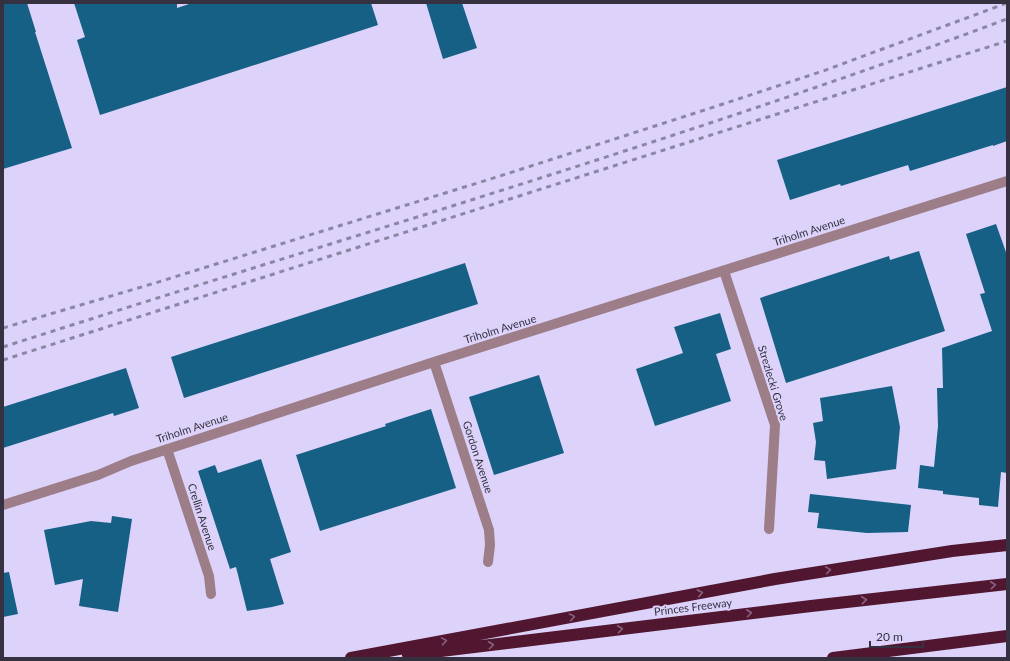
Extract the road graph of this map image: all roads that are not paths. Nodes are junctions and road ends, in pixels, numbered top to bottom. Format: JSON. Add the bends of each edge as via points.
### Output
{"nodes":[{"id":1,"x":1007,"y":181,"type":"edge"},
{"id":2,"x":724,"y":271,"type":"junction"},
{"id":3,"x":434,"y":362,"type":"junction"},
{"id":4,"x":167,"y":449,"type":"junction"},
{"id":5,"x":3,"y":505,"type":"edge"},
{"id":6,"x":769,"y":529,"type":"dead end"},
{"id":7,"x":1007,"y":544,"type":"edge"},
{"id":8,"x":488,"y":562,"type":"dead end"},
{"id":9,"x":1007,"y":584,"type":"edge"},
{"id":10,"x":211,"y":594,"type":"dead end"},
{"id":11,"x":1007,"y":636,"type":"edge"},
{"id":12,"x":351,"y":658,"type":"edge"},
{"id":13,"x":383,"y":658,"type":"edge"},
{"id":14,"x":833,"y":658,"type":"edge"}],
"edges":[{"from":1,"to":2,"type":"street","name":"Triholm Avenue"},
{"from":2,"to":3,"type":"street","name":"Triholm Avenue"},
{"from":2,"to":6,"type":"street","name":"Strezlecki Grove","via":[[775,425]]},
{"from":3,"to":4,"type":"street","name":"Triholm Avenue"},
{"from":3,"to":8,"type":"street","name":"Gordon Avenue","via":[[489,530]]},
{"from":4,"to":5,"type":"street","name":"Triholm Avenue"},
{"from":4,"to":10,"type":"street","name":"Crellin Avenue","via":[[209,576]]},
{"from":12,"to":7,"type":"highway","one_way":true,"via":[[775,579]]},
{"from":13,"to":9,"type":"highway","name":"Princes Freeway","one_way":true},
{"from":11,"to":14,"type":"highway"}]}
